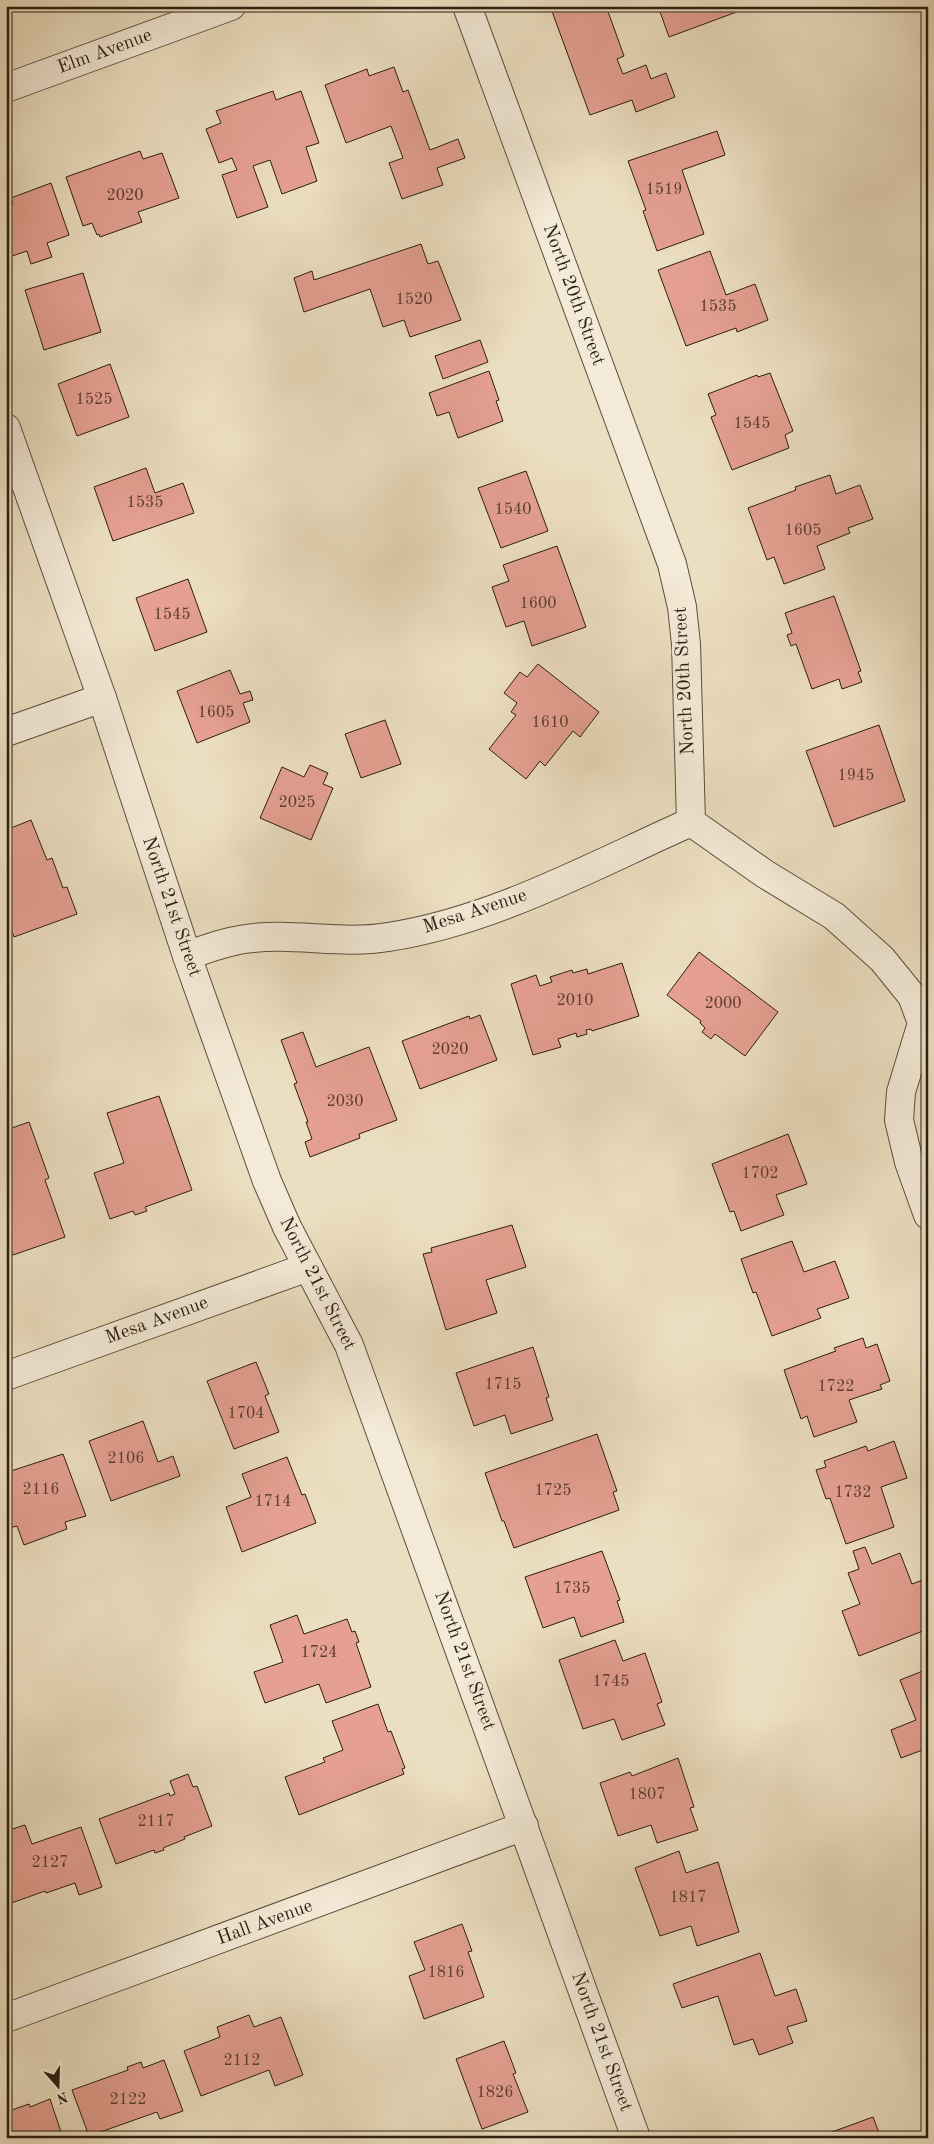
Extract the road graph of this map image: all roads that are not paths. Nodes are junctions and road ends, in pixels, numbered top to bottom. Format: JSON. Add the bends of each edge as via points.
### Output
{"nodes":[{"id":1,"x":231,"y":6,"type":"edge"},
{"id":2,"x":467,"y":6,"type":"edge"},
{"id":3,"x":6,"y":88,"type":"edge"},
{"id":4,"x":6,"y":428,"type":"edge"},
{"id":5,"x":102,"y":698,"type":"junction"},
{"id":6,"x":6,"y":732,"type":"edge"},
{"id":7,"x":691,"y":822,"type":"junction"},
{"id":8,"x":187,"y":956,"type":"junction"},
{"id":9,"x":925,"y":1022,"type":"edge"},
{"id":10,"x":928,"y":1215,"type":"edge"},
{"id":11,"x":308,"y":1267,"type":"junction"},
{"id":12,"x":6,"y":1376,"type":"edge"},
{"id":13,"x":524,"y":1826,"type":"junction"},
{"id":14,"x":6,"y":2018,"type":"edge"},
{"id":15,"x":636,"y":2138,"type":"edge"}],
"edges":[{"from":1,"to":3,"type":"street","name":"Elm Avenue"},
{"from":2,"to":7,"type":"street","name":"North 20th Street","via":[[672,564],[686,644]]},
{"from":4,"to":5,"type":"street","name":"North 21st Street"},
{"from":5,"to":6,"type":"street"},
{"from":5,"to":8,"type":"street","name":"North 21st Street"},
{"from":7,"to":8,"type":"street","name":"Mesa Avenue","via":[[506,905],[444,926],[387,937],[245,939],[218,944]]},
{"from":7,"to":9,"type":"street","via":[[765,874],[834,916],[882,958],[912,996]]},
{"from":8,"to":11,"type":"street","name":"North 21st Street","via":[[267,1181]]},
{"from":9,"to":10,"type":"street","via":[[901,1092],[899,1120],[909,1162]]},
{"from":11,"to":12,"type":"street","name":"Mesa Avenue"},
{"from":11,"to":13,"type":"street","name":"North 21st Street","via":[[349,1345]]},
{"from":13,"to":14,"type":"street","name":"Hall Avenue"},
{"from":13,"to":15,"type":"street","name":"North 21st Street"}]}
